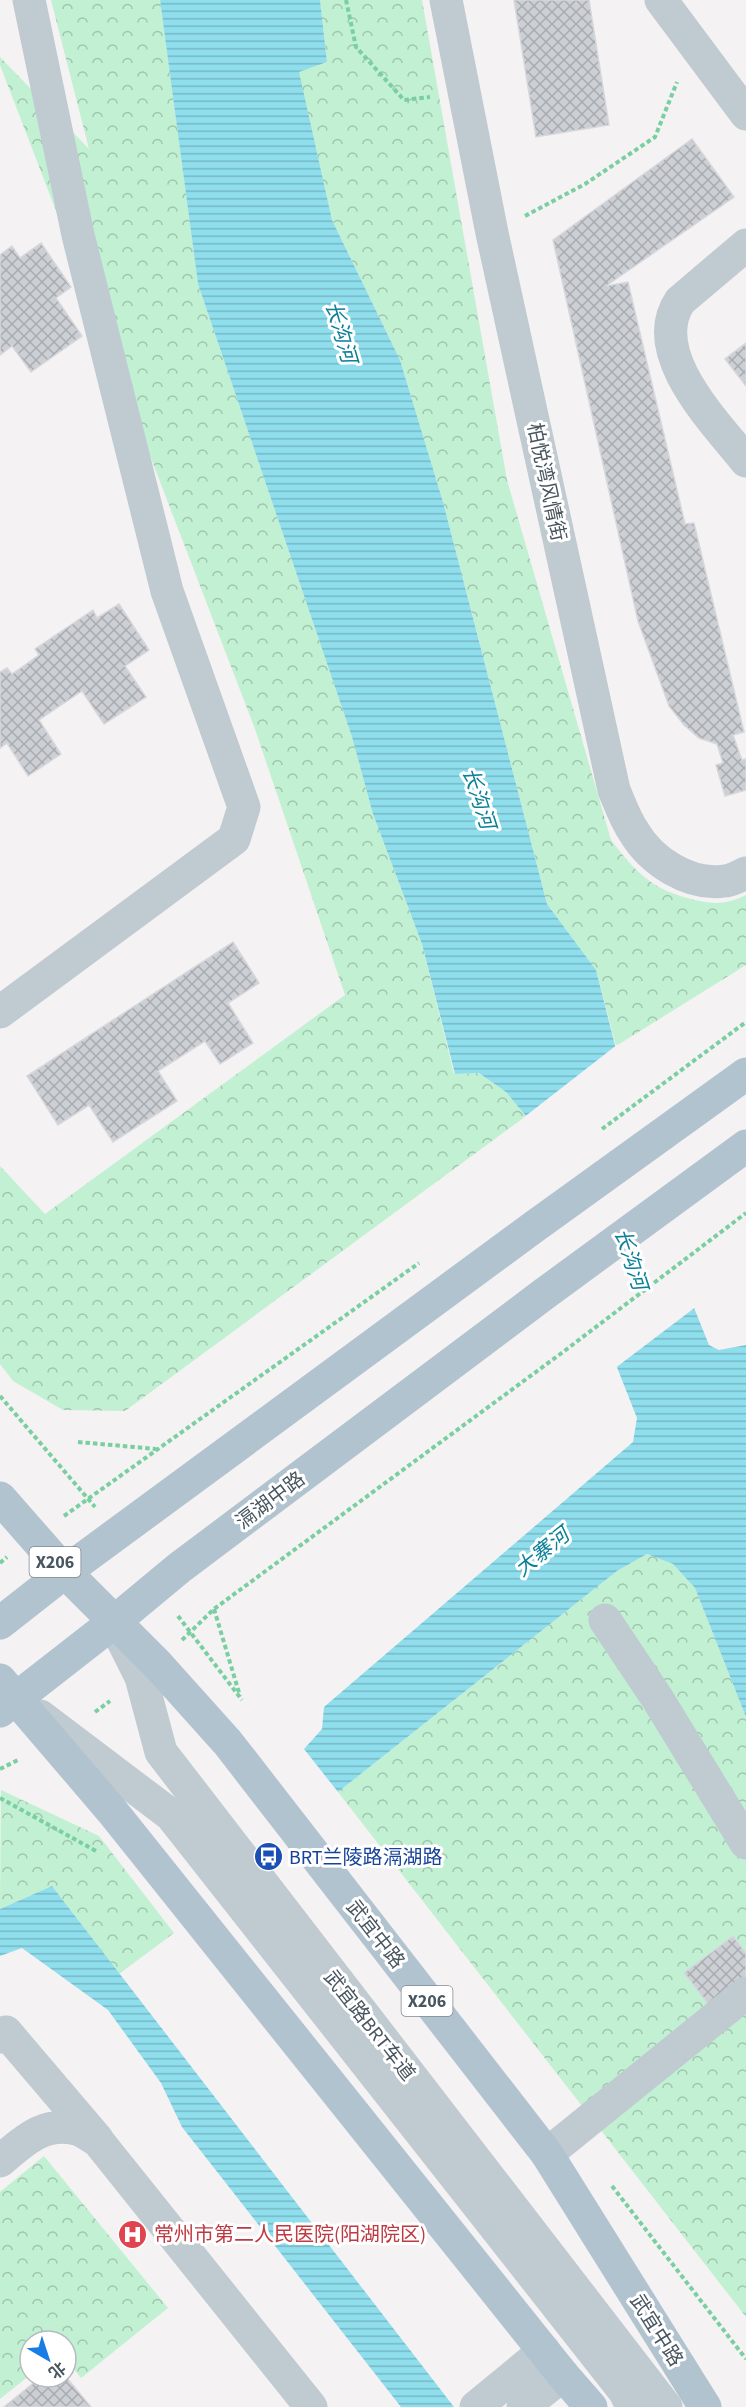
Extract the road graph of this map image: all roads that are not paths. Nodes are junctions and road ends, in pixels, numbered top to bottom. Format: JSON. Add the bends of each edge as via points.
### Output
{"nodes":[{"id":1,"x":29,"y":0,"type":"edge"},
{"id":2,"x":446,"y":0,"type":"edge"},
{"id":3,"x":661,"y":0,"type":"edge"},
{"id":4,"x":746,"y":114,"type":"edge"},
{"id":5,"x":746,"y":245,"type":"edge"},
{"id":6,"x":746,"y":461,"type":"edge"},
{"id":7,"x":746,"y":873,"type":"edge"},
{"id":8,"x":0,"y":1012,"type":"edge"},
{"id":9,"x":746,"y":1074,"type":"edge"},
{"id":10,"x":746,"y":1146,"type":"edge"},
{"id":11,"x":0,"y":1498,"type":"edge"},
{"id":12,"x":65,"y":1572,"type":"junction"},
{"id":13,"x":605,"y":1620,"type":"dead end"},
{"id":14,"x":114,"y":1622,"type":"junction"},
{"id":15,"x":0,"y":1623,"type":"edge"},
{"id":16,"x":6,"y":1697,"type":"edge"},
{"id":17,"x":746,"y":1843,"type":"edge"},
{"id":18,"x":746,"y":1994,"type":"edge"},
{"id":19,"x":0,"y":2037,"type":"edge"},
{"id":20,"x":98,"y":2140,"type":"junction"},
{"id":21,"x":547,"y":2154,"type":"junction"},
{"id":22,"x":0,"y":2161,"type":"edge"},
{"id":23,"x":554,"y":2363,"type":"junction"},
{"id":24,"x":311,"y":2407,"type":"edge"},
{"id":25,"x":476,"y":2407,"type":"edge"},
{"id":26,"x":523,"y":2407,"type":"edge"},
{"id":27,"x":591,"y":2407,"type":"edge"},
{"id":28,"x":632,"y":2407,"type":"edge"},
{"id":29,"x":666,"y":2407,"type":"edge"},
{"id":30,"x":705,"y":2407,"type":"edge"}],
"edges":[{"from":1,"to":8,"type":"street","via":[[78,235],[167,591],[244,807],[234,839]]},
{"from":2,"to":7,"type":"street","name":"柏悦湾风情街","via":[[492,233],[618,799],[635,835],[661,862],[684,876],[725,882]]},
{"from":3,"to":4,"type":"street"},
{"from":5,"to":6,"type":"street","via":[[680,302],[674,310],[672,339],[686,384]]},
{"from":9,"to":12,"type":"main road"},
{"from":10,"to":14,"type":"main road","name":"滆湖中路","via":[[544,1293],[179,1568]]},
{"from":11,"to":12,"type":"main road","name":"武宜中路","number":"X206"},
{"from":12,"to":14,"type":"main road","name":"武宜中路","number":"X206"},
{"from":12,"to":15,"type":"main road"},
{"from":13,"to":17,"type":"street"},
{"from":14,"to":16,"type":"main road","name":"滆湖中路"},
{"from":14,"to":21,"type":"main road","name":"武宜中路","number":"X206","via":[[228,1743]]},
{"from":14,"to":29,"type":"street","name":"武宜路BRT车道","via":[[141,1677],[161,1752]]},
{"from":16,"to":23,"type":"main road","via":[[144,1850]]},
{"from":16,"to":28,"type":"street","name":"武宜路BRT车道","via":[[171,1815],[617,2382]]},
{"from":18,"to":21,"type":"street"},
{"from":19,"to":20,"type":"street","via":[[6,2032]]},
{"from":20,"to":22,"type":"street","via":[[76,2130],[36,2132]]},
{"from":20,"to":24,"type":"street"},
{"from":21,"to":30,"type":"main road","name":"武宜中路","number":"X206"},
{"from":23,"to":25,"type":"street"},
{"from":23,"to":26,"type":"street"},
{"from":23,"to":27,"type":"main road"}]}
